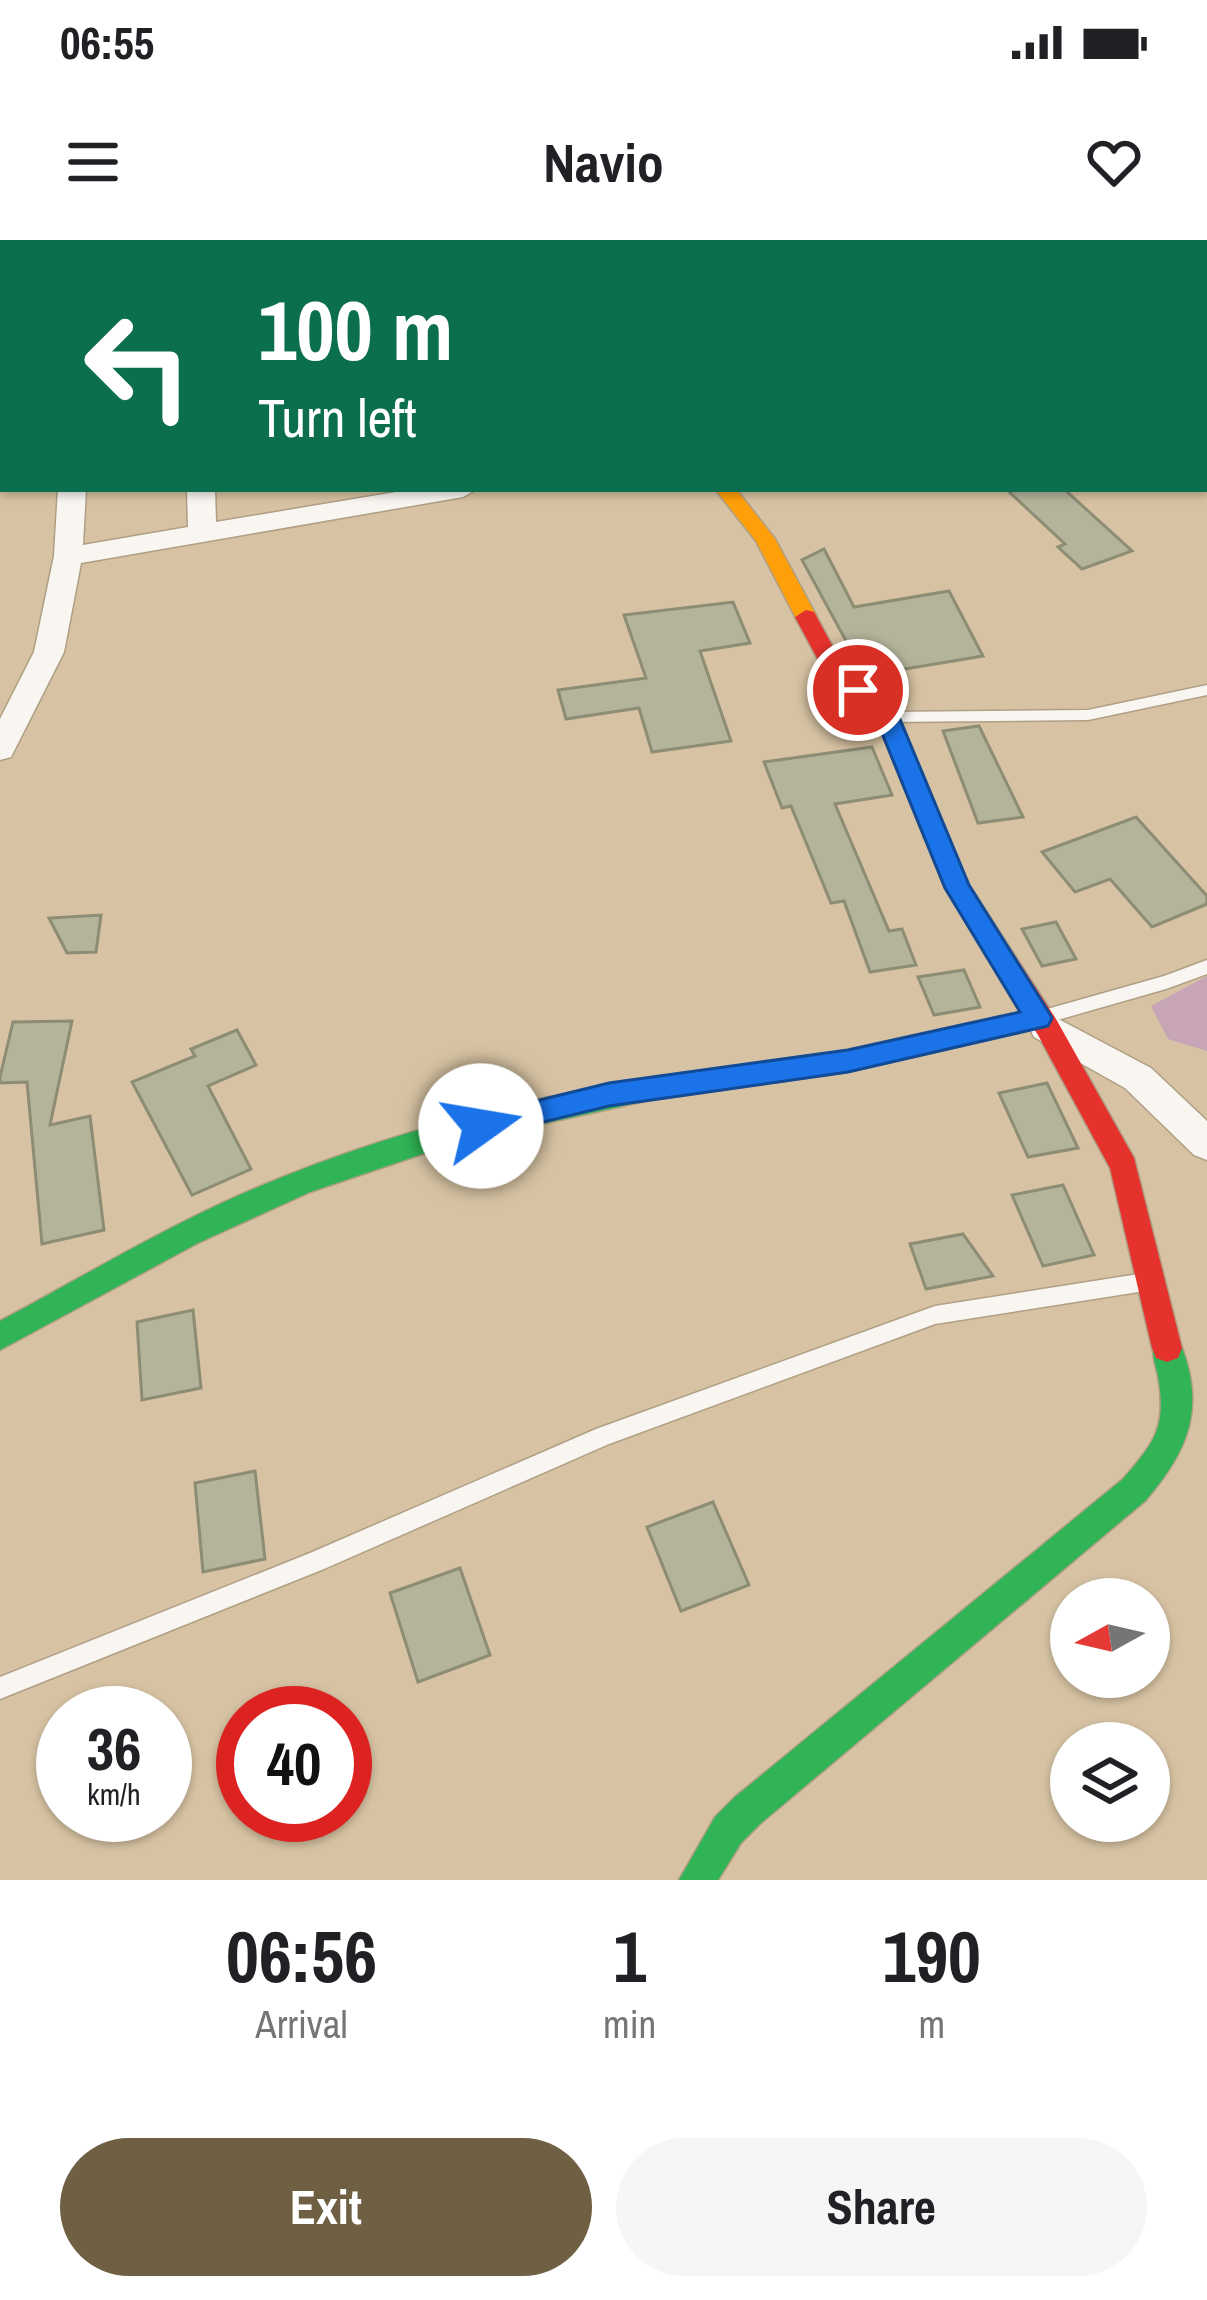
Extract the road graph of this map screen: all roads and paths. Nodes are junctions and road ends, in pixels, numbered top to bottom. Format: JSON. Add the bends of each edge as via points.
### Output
{"nodes":[{"id":1,"x":72,"y":492,"type":"edge"},
{"id":2,"x":201,"y":492,"type":"edge"},
{"id":3,"x":446,"y":492,"type":"edge"},
{"id":4,"x":727,"y":492,"type":"edge"},
{"id":5,"x":202,"y":532,"type":"junction"},
{"id":6,"x":68,"y":556,"type":"junction"},
{"id":7,"x":1207,"y":690,"type":"edge"},
{"id":8,"x":887,"y":717,"type":"junction"},
{"id":9,"x":0,"y":749,"type":"edge"},
{"id":10,"x":1207,"y":968,"type":"edge"},
{"id":11,"x":1042,"y":1023,"type":"junction"},
{"id":12,"x":1207,"y":1144,"type":"edge"},
{"id":13,"x":1150,"y":1281,"type":"junction"},
{"id":14,"x":0,"y":1336,"type":"edge"},
{"id":15,"x":0,"y":1688,"type":"edge"},
{"id":16,"x":697,"y":1880,"type":"edge"}],
"edges":[{"from":1,"to":6,"type":"street"},
{"from":2,"to":5,"type":"street"},
{"from":3,"to":5,"type":"street"},
{"from":4,"to":8,"type":"street","via":[[765,539],[830,662]]},
{"from":5,"to":6,"type":"street"},
{"from":6,"to":9,"type":"street","via":[[50,652]]},
{"from":7,"to":8,"type":"lane","via":[[1088,715]]},
{"from":8,"to":11,"type":"street","via":[[958,888]]},
{"from":10,"to":11,"type":"lane"},
{"from":11,"to":12,"type":"street","via":[[1138,1078]]},
{"from":11,"to":13,"type":"street","via":[[1124,1166]]},
{"from":11,"to":14,"type":"street","via":[[609,1095],[438,1136],[253,1203]]},
{"from":13,"to":15,"type":"lane","via":[[935,1315],[602,1436]]},
{"from":13,"to":16,"type":"street","via":[[1181,1408],[1171,1449],[1134,1490],[748,1810]]}]}
